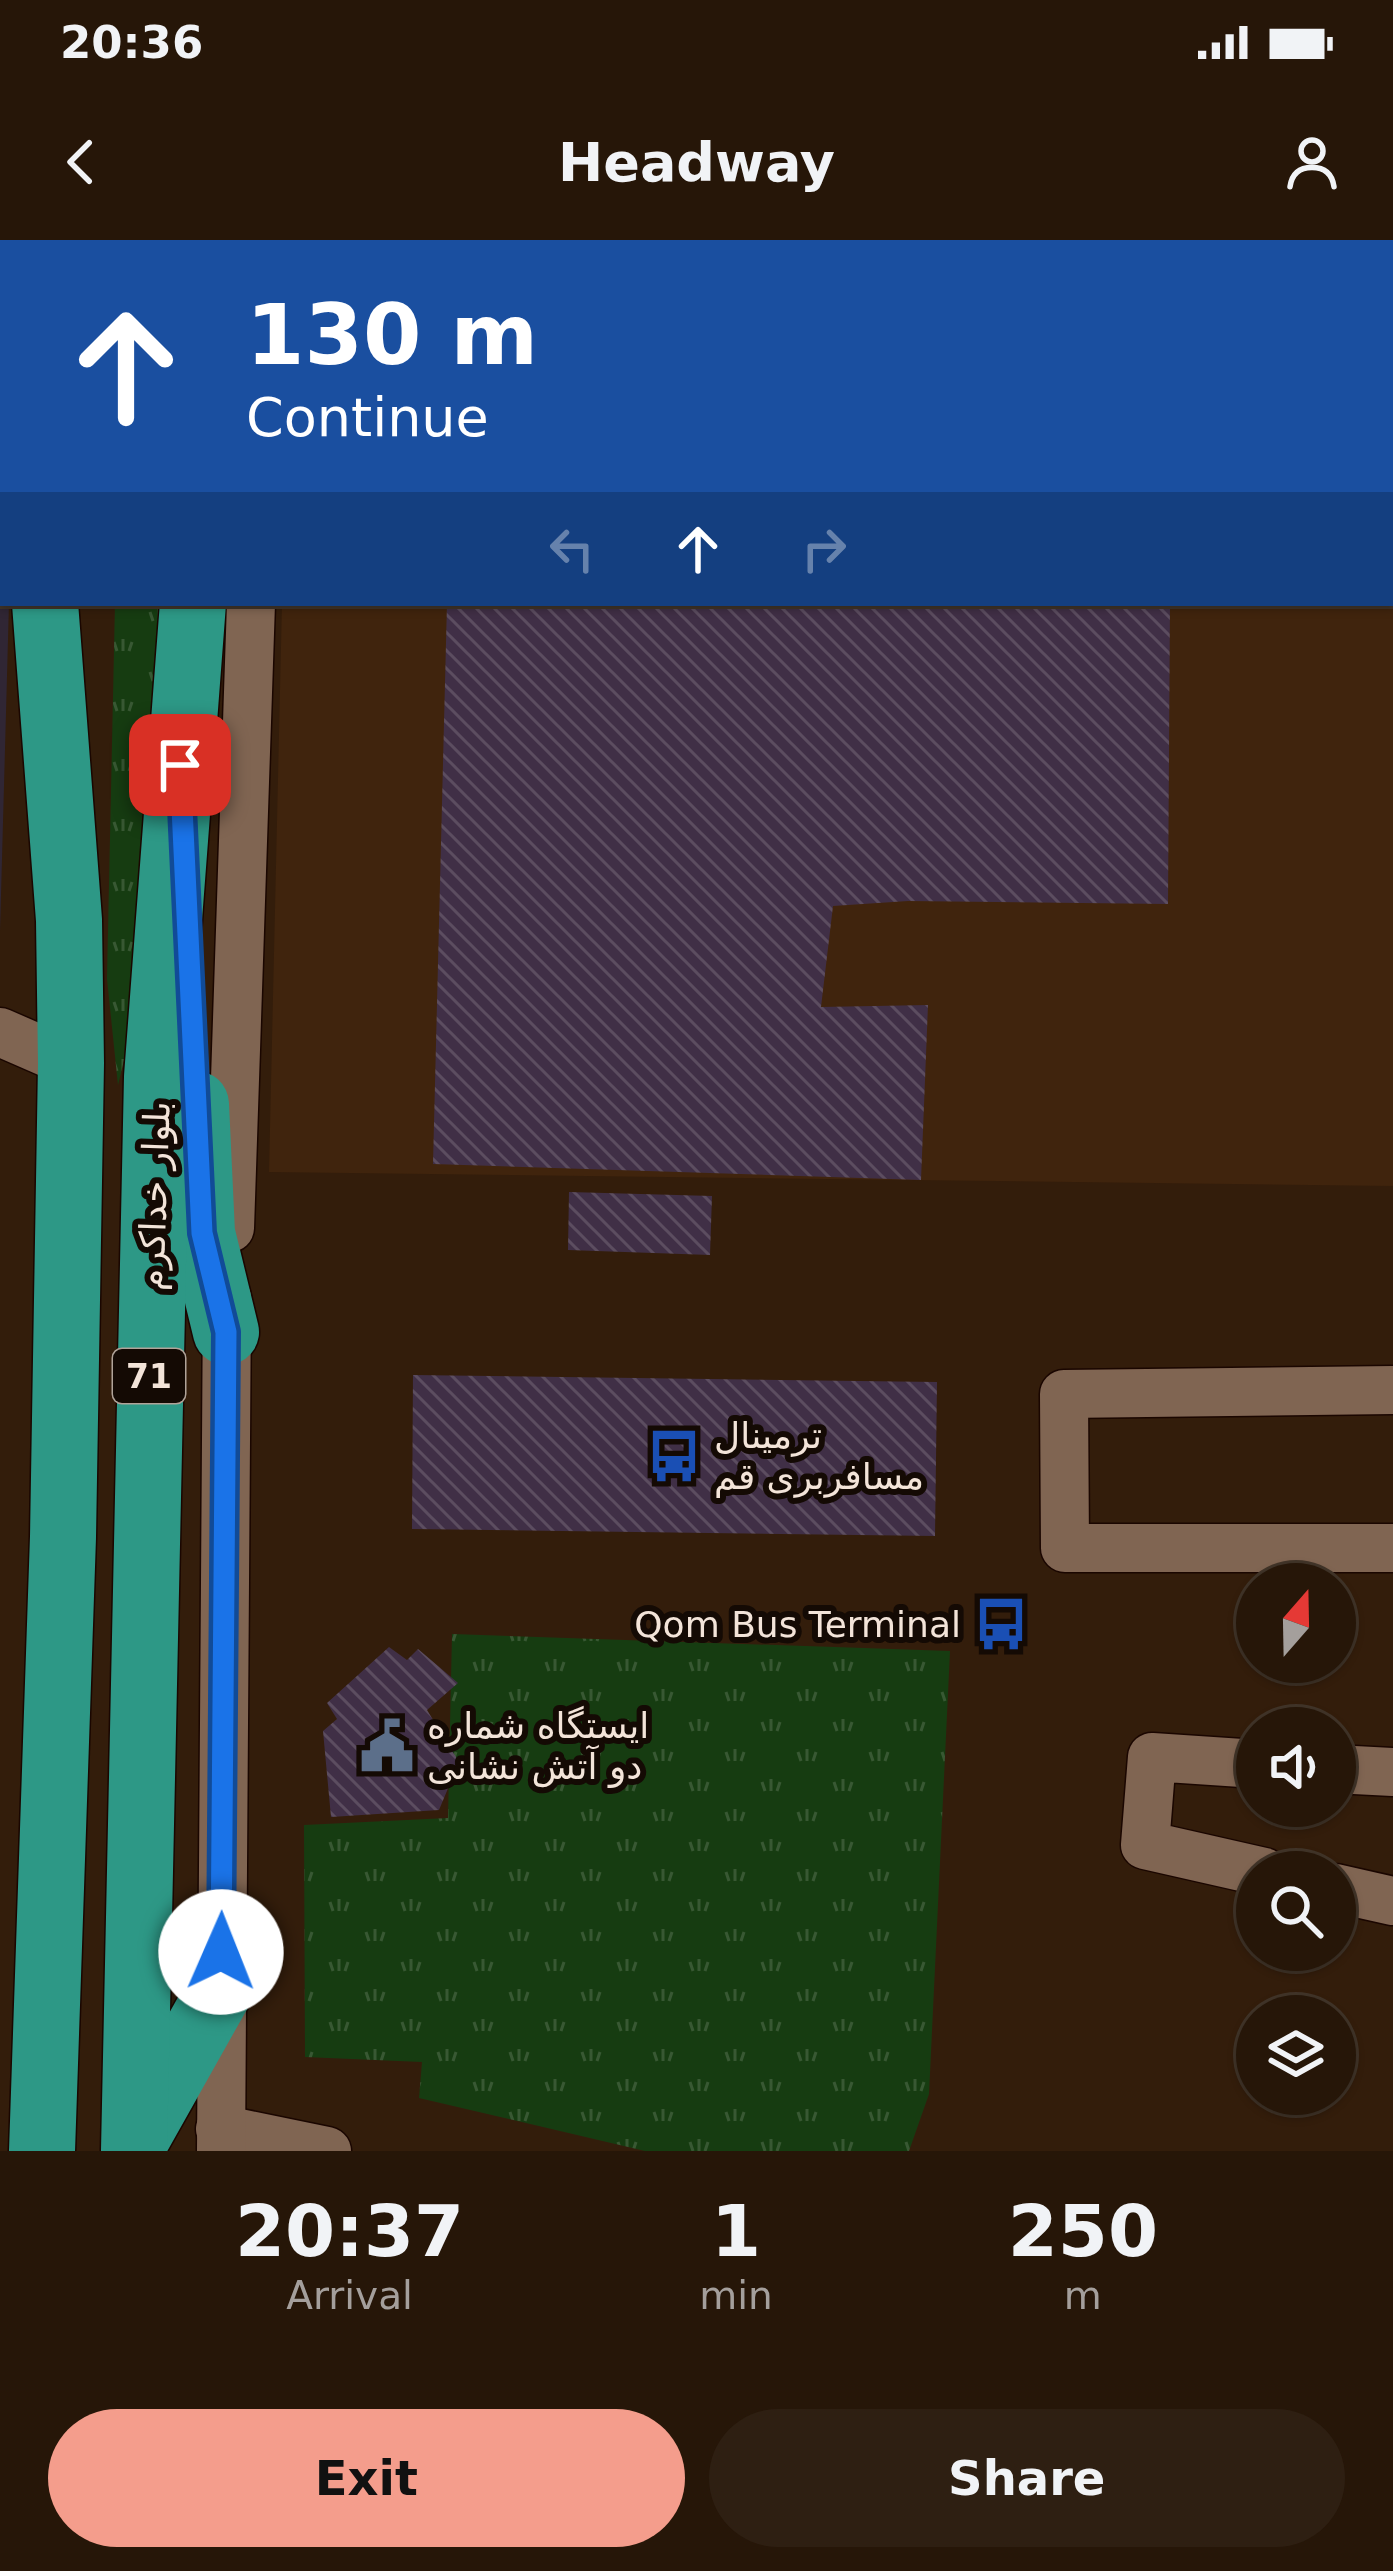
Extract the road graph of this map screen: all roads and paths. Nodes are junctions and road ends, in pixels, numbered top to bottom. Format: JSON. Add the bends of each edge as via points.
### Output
{"nodes":[{"id":1,"x":44,"y":606,"type":"edge"},
{"id":2,"x":84,"y":606,"type":"edge"},
{"id":3,"x":194,"y":606,"type":"edge"},
{"id":4,"x":251,"y":606,"type":"edge"},
{"id":5,"x":180,"y":765,"type":"junction"},
{"id":6,"x":69,"y":920,"type":"junction"},
{"id":7,"x":0,"y":1032,"type":"edge"},
{"id":8,"x":71,"y":1063,"type":"junction"},
{"id":9,"x":226,"y":1332,"type":"junction"},
{"id":10,"x":1393,"y":1390,"type":"edge"},
{"id":11,"x":1393,"y":1548,"type":"edge"},
{"id":12,"x":1236,"y":1763,"type":"edge"},
{"id":13,"x":1356,"y":1769,"type":"edge"},
{"id":14,"x":1393,"y":1772,"type":"edge"},
{"id":15,"x":1236,"y":1866,"type":"edge"},
{"id":16,"x":1356,"y":1893,"type":"edge"},
{"id":17,"x":1393,"y":1901,"type":"edge"},
{"id":18,"x":220,"y":1990,"type":"junction"},
{"id":19,"x":0,"y":2139,"type":"edge"},
{"id":20,"x":220,"y":2140,"type":"edge"},
{"id":21,"x":135,"y":2146,"type":"edge"},
{"id":22,"x":22,"y":2151,"type":"edge"},
{"id":23,"x":42,"y":2151,"type":"edge"},
{"id":24,"x":327,"y":2151,"type":"edge"}],
"edges":[{"from":1,"to":6,"type":"highway","number":"71"},
{"from":2,"to":6,"type":"highway"},
{"from":3,"to":5,"type":"highway","name":"بلوار خداکرم","number":"71"},
{"from":4,"to":9,"type":"street"},
{"from":5,"to":9,"type":"highway","via":[[202,1233]]},
{"from":5,"to":21,"type":"highway","name":"بلوار خداکرم","number":"71","via":[[157,1077]]},
{"from":6,"to":8,"type":"highway","number":"71"},
{"from":7,"to":8,"type":"street"},
{"from":8,"to":23,"type":"highway","number":"71"},
{"from":9,"to":18,"type":"street"},
{"from":10,"to":11,"type":"street","via":[[1064,1394],[1066,1548]]},
{"from":12,"to":15,"type":"street","via":[[1152,1757],[1145,1845]]},
{"from":13,"to":14,"type":"street"},
{"from":16,"to":17,"type":"street"},
{"from":18,"to":20,"type":"street"},
{"from":18,"to":21,"type":"highway"},
{"from":19,"to":22,"type":"street"},
{"from":20,"to":24,"type":"street"}]}
